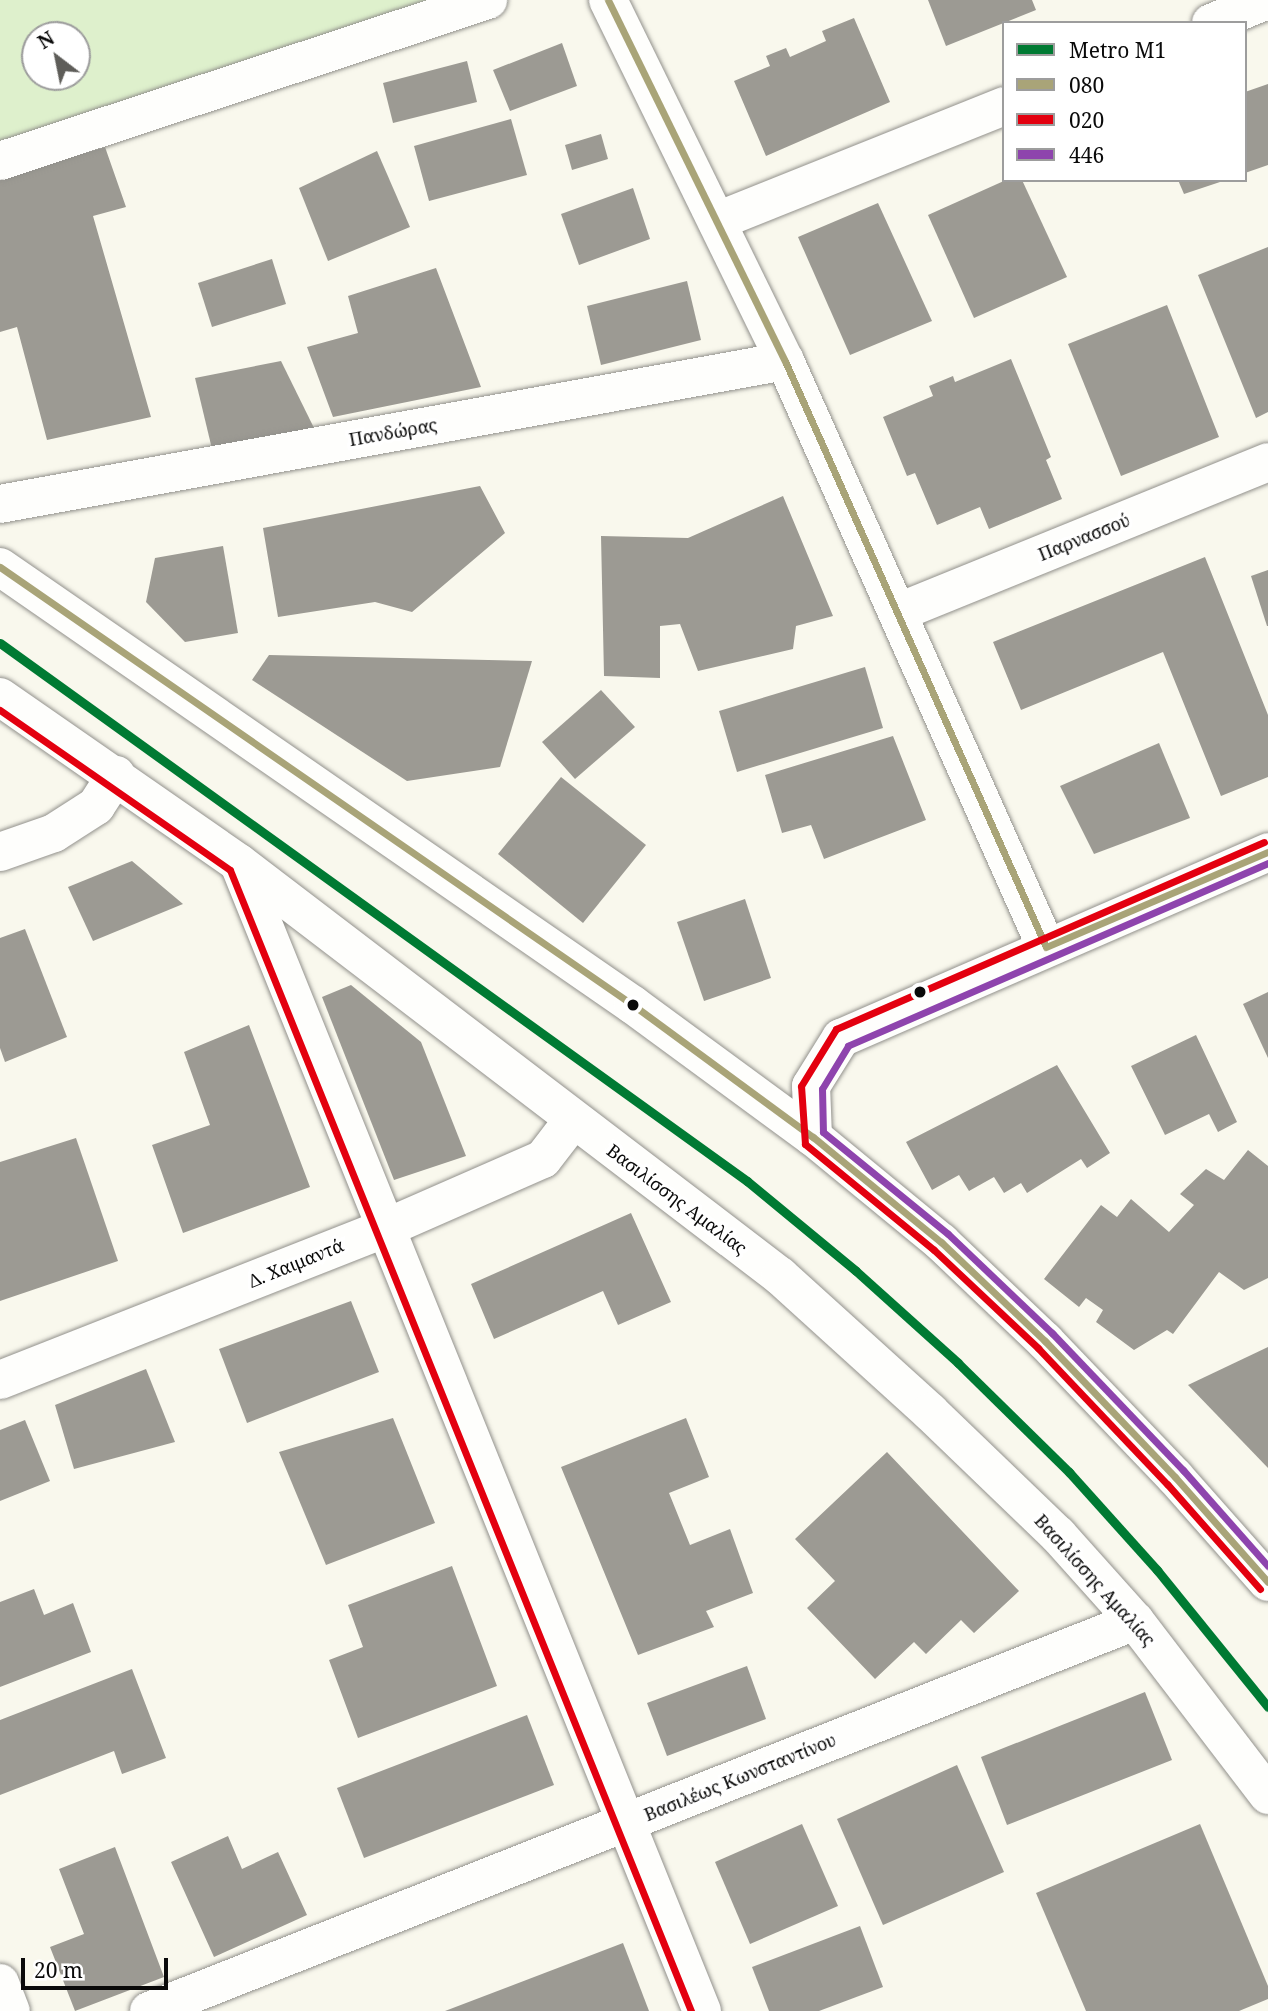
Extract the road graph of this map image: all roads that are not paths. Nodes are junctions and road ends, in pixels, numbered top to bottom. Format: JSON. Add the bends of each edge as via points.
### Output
{"nodes":[{"id":1,"x":488,"y":0,"type":"edge"},
{"id":2,"x":608,"y":0,"type":"edge"},
{"id":3,"x":1268,"y":0,"type":"edge"},
{"id":4,"x":1216,"y":21,"type":"edge"},
{"id":5,"x":1002,"y":107,"type":"edge"},
{"id":6,"x":0,"y":161,"type":"edge"},
{"id":7,"x":717,"y":221,"type":"junction"},
{"id":8,"x":785,"y":361,"type":"junction"},
{"id":9,"x":1268,"y":462,"type":"edge"},
{"id":10,"x":0,"y":504,"type":"edge"},
{"id":11,"x":0,"y":567,"type":"edge"},
{"id":12,"x":899,"y":612,"type":"junction"},
{"id":13,"x":0,"y":697,"type":"edge"},
{"id":14,"x":116,"y":775,"type":"junction"},
{"id":15,"x":0,"y":852,"type":"edge"},
{"id":16,"x":1268,"y":852,"type":"edge"},
{"id":17,"x":239,"y":863,"type":"junction"},
{"id":18,"x":1046,"y":947,"type":"junction"},
{"id":19,"x":573,"y":1120,"type":"junction"},
{"id":20,"x":813,"y":1137,"type":"junction"},
{"id":21,"x":388,"y":1227,"type":"junction"},
{"id":22,"x":0,"y":1380,"type":"edge"},
{"id":23,"x":1268,"y":1582,"type":"edge"},
{"id":24,"x":1135,"y":1621,"type":"junction"},
{"id":25,"x":1268,"y":1795,"type":"edge"},
{"id":26,"x":628,"y":1822,"type":"junction"},
{"id":27,"x":0,"y":1983,"type":"edge"},
{"id":28,"x":10,"y":2011,"type":"edge"},
{"id":29,"x":149,"y":2011,"type":"edge"},
{"id":30,"x":702,"y":2011,"type":"edge"}],
"edges":[{"from":1,"to":6,"type":"street"},
{"from":2,"to":7,"type":"street"},
{"from":3,"to":4,"type":"street"},
{"from":5,"to":7,"type":"street"},
{"from":7,"to":8,"type":"street"},
{"from":8,"to":10,"type":"street","name":"Πανδώρας"},
{"from":8,"to":12,"type":"street"},
{"from":9,"to":12,"type":"street","name":"Παρνασσού"},
{"from":11,"to":20,"type":"street","via":[[633,1005]]},
{"from":12,"to":18,"type":"street"},
{"from":13,"to":14,"type":"street","name":"Βασιλίσσης Αμαλίας"},
{"from":14,"to":15,"type":"street","via":[[96,806],[54,833]]},
{"from":14,"to":17,"type":"street","name":"Βασιλίσσης Αμαλίας"},
{"from":16,"to":18,"type":"street"},
{"from":17,"to":19,"type":"street","name":"Βασιλίσσης Αμαλίας"},
{"from":17,"to":21,"type":"street"},
{"from":18,"to":20,"type":"street","via":[[841,1038],[811,1086]]},
{"from":19,"to":21,"type":"street","name":"Δ. Χαιμαντά","via":[[543,1159]]},
{"from":19,"to":24,"type":"street","name":"Βασιλίσσης Αμαλίας","via":[[780,1276],[1048,1526]]},
{"from":20,"to":23,"type":"street","via":[[941,1242],[1045,1341]]},
{"from":21,"to":22,"type":"street","name":"Δ. Χαιμαντά"},
{"from":21,"to":26,"type":"street"},
{"from":24,"to":25,"type":"street","name":"Βασιλίσσης Αμαλίας"},
{"from":24,"to":26,"type":"street","name":"Βασιλέως Κωνσταντίνου"},
{"from":26,"to":29,"type":"street","name":"Βασιλέως Κωνσταντίνου"},
{"from":26,"to":30,"type":"street"},
{"from":27,"to":28,"type":"street"}]}
